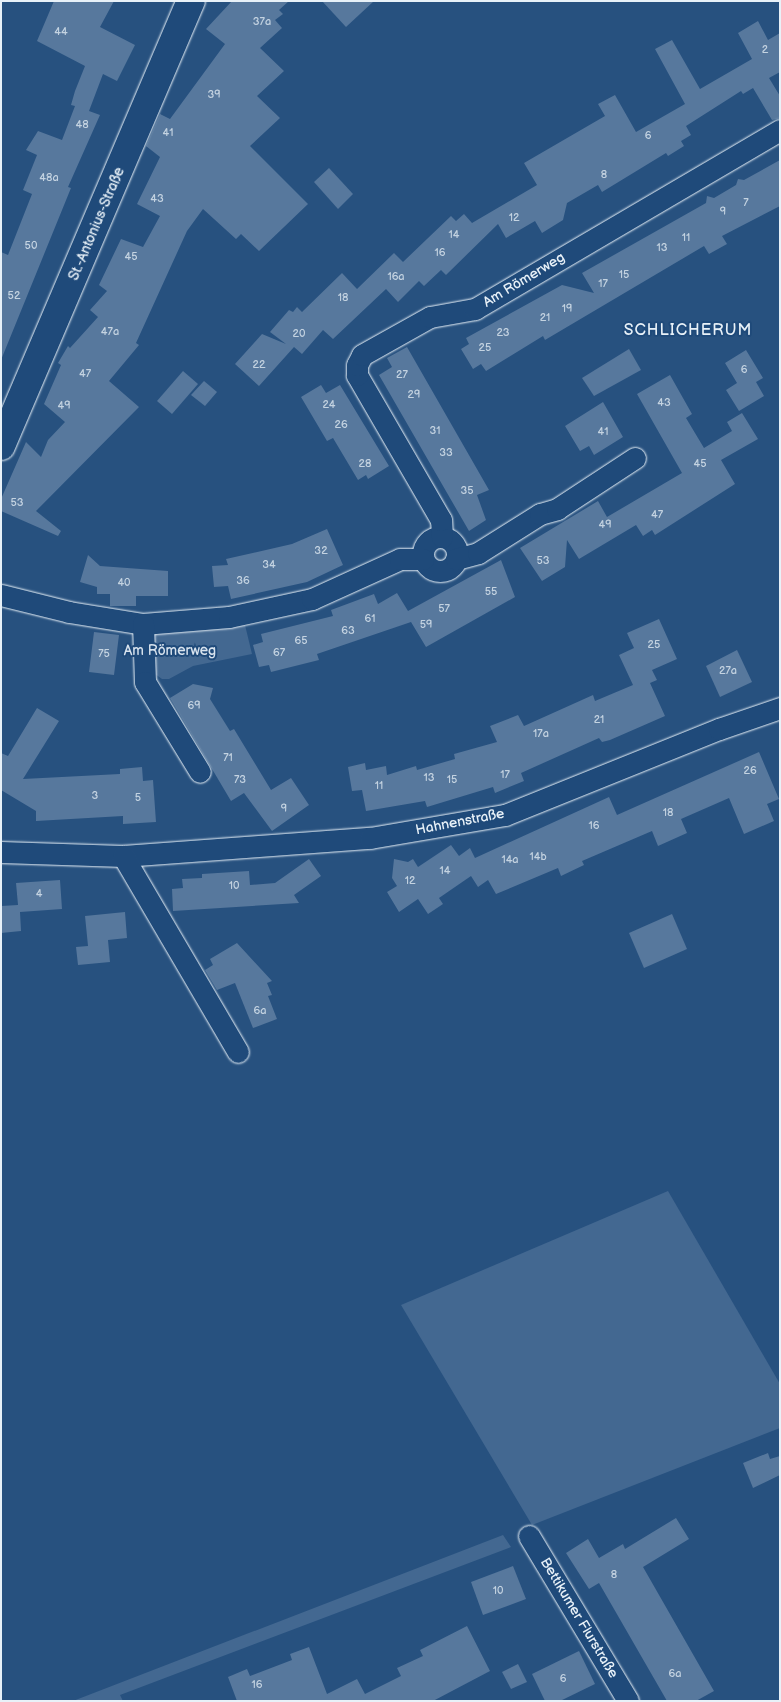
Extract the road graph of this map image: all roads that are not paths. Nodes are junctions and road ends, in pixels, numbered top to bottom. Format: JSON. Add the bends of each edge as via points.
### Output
{"nodes":[{"id":1,"x":191,"y":1,"type":"edge"},
{"id":2,"x":780,"y":130,"type":"edge"},
{"id":3,"x":1,"y":446,"type":"edge"},
{"id":4,"x":636,"y":458,"type":"dead end"},
{"id":5,"x":442,"y":537,"type":"junction"},
{"id":6,"x":423,"y":558,"type":"junction"},
{"id":7,"x":456,"y":559,"type":"junction"},
{"id":8,"x":1,"y":595,"type":"edge"},
{"id":9,"x":143,"y":624,"type":"junction"},
{"id":10,"x":780,"y":708,"type":"edge"},
{"id":11,"x":200,"y":772,"type":"dead end"},
{"id":12,"x":1,"y":852,"type":"edge"},
{"id":13,"x":123,"y":856,"type":"junction"},
{"id":14,"x":238,"y":1052,"type":"dead end"},
{"id":15,"x":529,"y":1536,"type":"dead end"},
{"id":16,"x":628,"y":1701,"type":"edge"}],
"edges":[{"from":1,"to":3,"type":"street","name":"St.-Antonius-Straße"},
{"from":2,"to":5,"type":"street","name":"Am Römerweg","via":[[475,309],[430,317],[362,355],[357,375],[441,520]]},
{"from":4,"to":7,"type":"street","via":[[556,509],[540,514],[478,552]]},
{"from":5,"to":6,"type":"street","via":[[426,544]]},
{"from":5,"to":7,"type":"street","name":"Am Römerweg","via":[[454,544]]},
{"from":6,"to":7,"type":"street","via":[[429,567],[439,571],[449,568]]},
{"from":6,"to":9,"type":"street","via":[[400,559],[324,594],[278,608],[233,617]]},
{"from":8,"to":9,"type":"street","via":[[69,612]]},
{"from":9,"to":11,"type":"street","via":[[145,682]]},
{"from":10,"to":13,"type":"street","name":"Hahnenstraße","via":[[719,729],[505,815],[370,838]]},
{"from":12,"to":13,"type":"street","name":"Hahnenstraße"},
{"from":13,"to":14,"type":"street"},
{"from":15,"to":16,"type":"street","name":"Bettikumer Flurstraße"}]}
